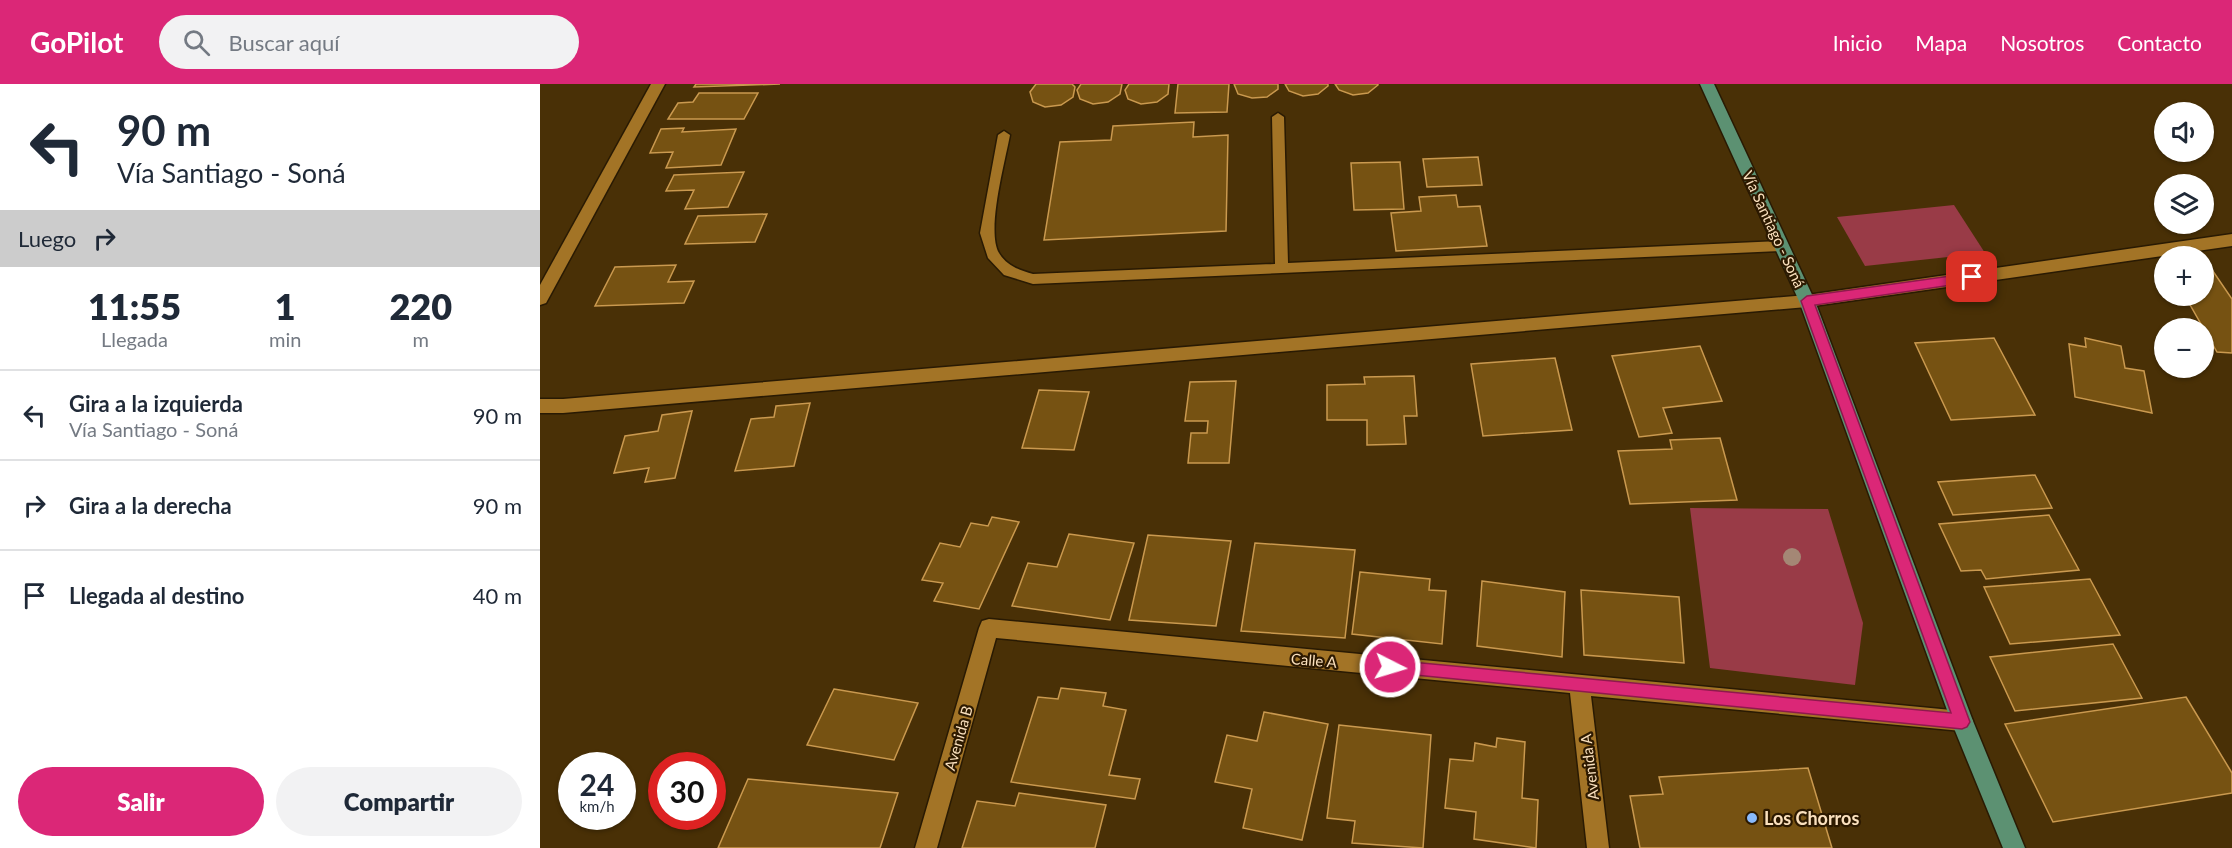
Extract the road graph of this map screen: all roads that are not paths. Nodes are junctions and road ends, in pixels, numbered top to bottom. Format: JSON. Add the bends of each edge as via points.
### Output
{"nodes":[{"id":1,"x":657,"y":84,"type":"edge"},
{"id":2,"x":1707,"y":84,"type":"edge"},
{"id":3,"x":1278,"y":117,"type":"dead end"},
{"id":4,"x":1004,"y":135,"type":"dead end"},
{"id":5,"x":2232,"y":240,"type":"edge"},
{"id":6,"x":1782,"y":246,"type":"junction"},
{"id":7,"x":1282,"y":268,"type":"junction"},
{"id":8,"x":540,"y":299,"type":"edge"},
{"id":9,"x":1807,"y":301,"type":"junction"},
{"id":10,"x":540,"y":405,"type":"edge"},
{"id":11,"x":989,"y":628,"type":"joint"},
{"id":12,"x":1579,"y":685,"type":"junction"},
{"id":13,"x":1962,"y":722,"type":"junction"},
{"id":14,"x":926,"y":848,"type":"edge"},
{"id":15,"x":1598,"y":848,"type":"edge"},
{"id":16,"x":2014,"y":848,"type":"edge"}],
"edges":[{"from":1,"to":8,"type":"street"},
{"from":2,"to":6,"type":"main road","name":"Vía Santiago - Soná"},
{"from":3,"to":7,"type":"lane"},
{"from":4,"to":7,"type":"lane","via":[[986,233],[993,255],[1009,272],[1033,279]]},
{"from":5,"to":9,"type":"street"},
{"from":6,"to":7,"type":"lane"},
{"from":6,"to":9,"type":"main road","name":"Vía Santiago - Soná"},
{"from":9,"to":10,"type":"street"},
{"from":9,"to":13,"type":"main road","name":"Vía Santiago - Soná"},
{"from":11,"to":12,"type":"street","name":"Calle A"},
{"from":11,"to":14,"type":"street","name":"Avenida B"},
{"from":12,"to":13,"type":"street","name":"Calle A"},
{"from":12,"to":15,"type":"street","name":"Avenida A"},
{"from":13,"to":16,"type":"main road","name":"Vía Santiago - Soná"}]}
